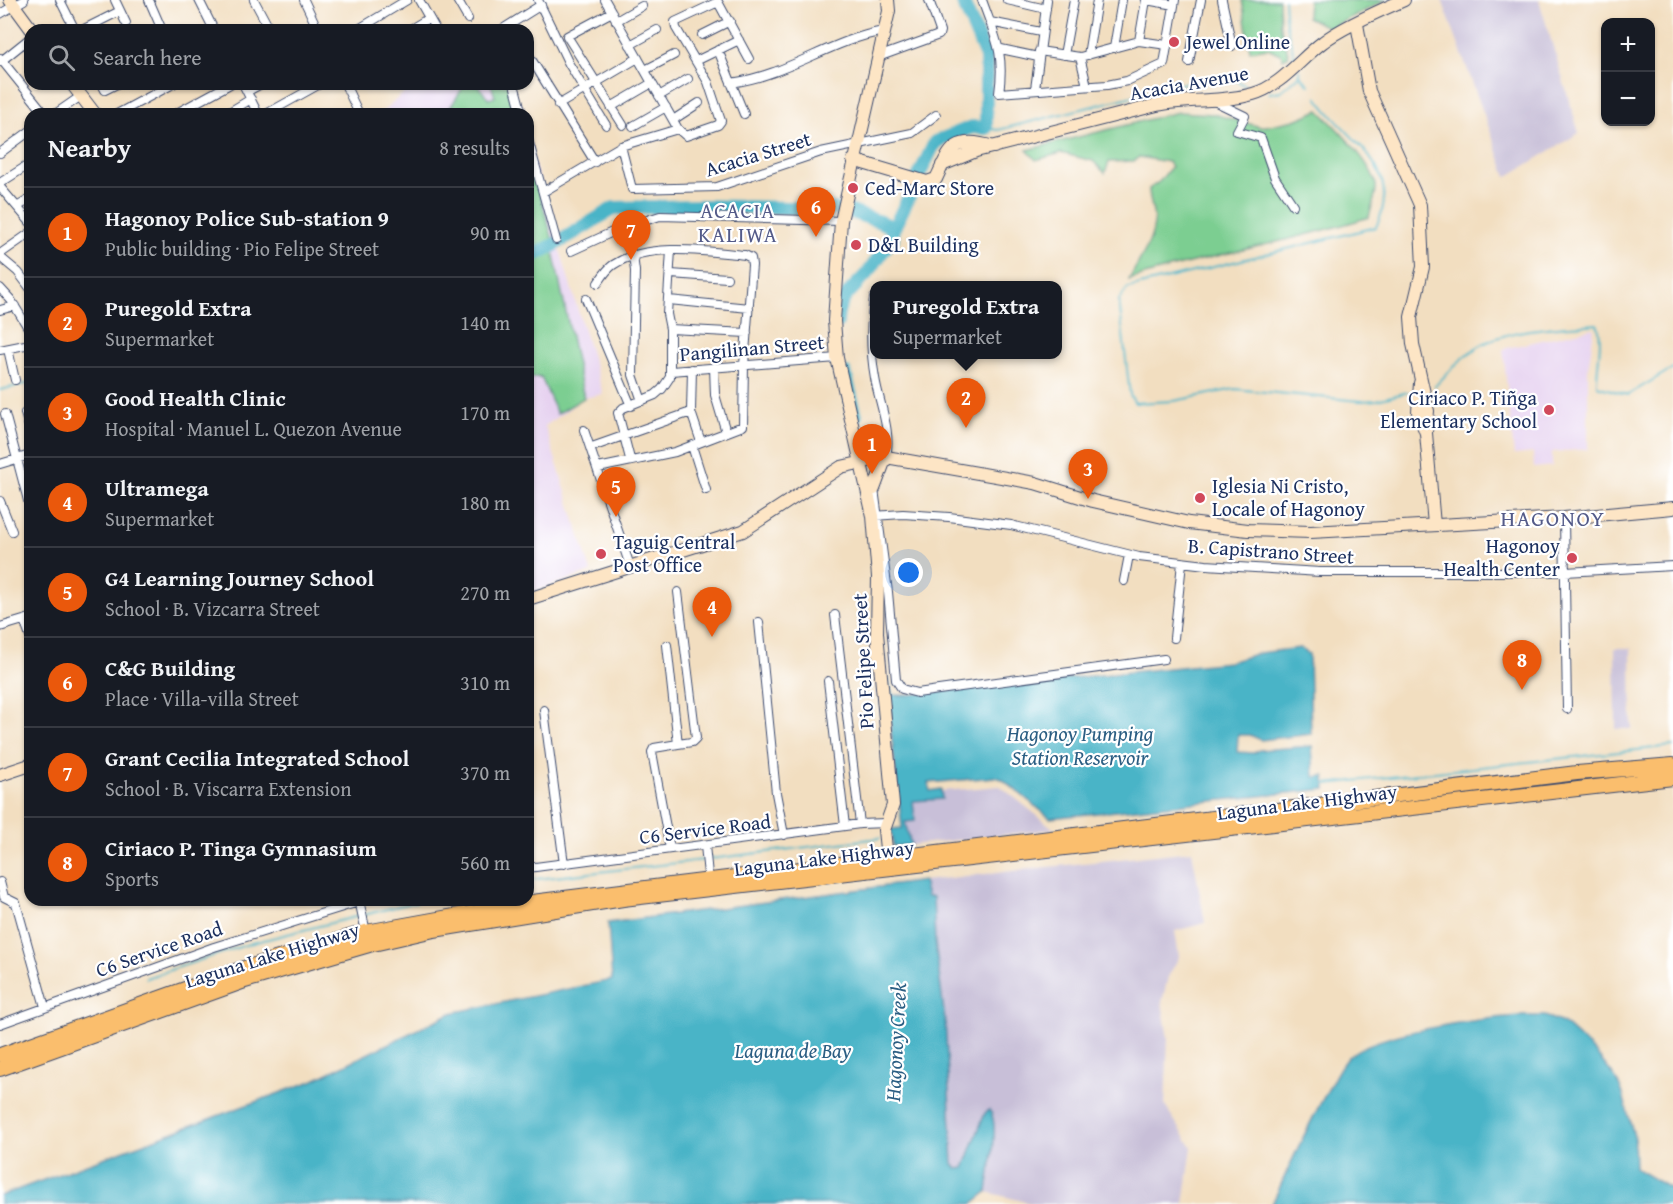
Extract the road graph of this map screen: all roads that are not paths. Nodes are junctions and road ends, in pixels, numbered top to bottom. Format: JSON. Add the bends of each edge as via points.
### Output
{"nodes":[{"id":1,"x":60,"y":0,"type":"edge"},
{"id":2,"x":114,"y":0,"type":"edge"},
{"id":3,"x":149,"y":0,"type":"edge"},
{"id":4,"x":199,"y":0,"type":"edge"},
{"id":5,"x":254,"y":0,"type":"edge"},
{"id":6,"x":304,"y":0,"type":"edge"},
{"id":7,"x":407,"y":0,"type":"edge"},
{"id":8,"x":419,"y":0,"type":"edge"},
{"id":9,"x":457,"y":0,"type":"edge"},
{"id":10,"x":605,"y":0,"type":"edge"},
{"id":11,"x":888,"y":0,"type":"edge"},
{"id":12,"x":929,"y":0,"type":"edge"},
{"id":13,"x":982,"y":0,"type":"edge"},
{"id":14,"x":1007,"y":0,"type":"edge"},
{"id":15,"x":1074,"y":0,"type":"edge"},
{"id":16,"x":1097,"y":0,"type":"edge"},
{"id":17,"x":1122,"y":0,"type":"edge"},
{"id":18,"x":1146,"y":0,"type":"edge"},
{"id":19,"x":1201,"y":0,"type":"edge"},
{"id":20,"x":1222,"y":0,"type":"edge"},
{"id":21,"x":1404,"y":0,"type":"edge"},
{"id":22,"x":15,"y":2,"type":"edge"},
{"id":23,"x":540,"y":2,"type":"edge"},
{"id":24,"x":1174,"y":2,"type":"edge"},
{"id":25,"x":1046,"y":5,"type":"edge"},
{"id":26,"x":642,"y":6,"type":"dead end"},
{"id":27,"x":120,"y":11,"type":"junction"},
{"id":28,"x":612,"y":12,"type":"junction"},
{"id":29,"x":0,"y":14,"type":"edge"},
{"id":30,"x":429,"y":18,"type":"junction"},
{"id":31,"x":468,"y":19,"type":"dead end"},
{"id":32,"x":616,"y":21,"type":"junction"},
{"id":33,"x":730,"y":21,"type":"junction"},
{"id":34,"x":126,"y":22,"type":"dead end"},
{"id":35,"x":990,"y":22,"type":"junction"},
{"id":36,"x":28,"y":24,"type":"edge"},
{"id":37,"x":72,"y":24,"type":"edge"},
{"id":38,"x":94,"y":24,"type":"edge"},
{"id":39,"x":159,"y":24,"type":"edge"},
{"id":40,"x":211,"y":24,"type":"edge"},
{"id":41,"x":267,"y":24,"type":"edge"},
{"id":42,"x":315,"y":24,"type":"edge"},
{"id":43,"x":367,"y":24,"type":"edge"},
{"id":44,"x":419,"y":24,"type":"edge"},
{"id":45,"x":432,"y":24,"type":"edge"},
{"id":46,"x":516,"y":24,"type":"edge"},
{"id":47,"x":1357,"y":24,"type":"junction"},
{"id":48,"x":657,"y":30,"type":"dead end"},
{"id":49,"x":884,"y":32,"type":"junction"},
{"id":50,"x":1041,"y":32,"type":"junction"},
{"id":51,"x":702,"y":34,"type":"dead end"},
{"id":52,"x":739,"y":40,"type":"junction"},
{"id":53,"x":1193,"y":40,"type":"junction"},
{"id":54,"x":1139,"y":41,"type":"junction"},
{"id":55,"x":24,"y":43,"type":"edge"},
{"id":56,"x":630,"y":45,"type":"junction"},
{"id":57,"x":1167,"y":45,"type":"junction"},
{"id":58,"x":1114,"y":48,"type":"junction"},
{"id":59,"x":1001,"y":49,"type":"junction"},
{"id":60,"x":718,"y":50,"type":"junction"},
{"id":61,"x":1039,"y":54,"type":"junction"},
{"id":62,"x":674,"y":55,"type":"dead end"},
{"id":63,"x":1064,"y":55,"type":"junction"},
{"id":64,"x":1084,"y":56,"type":"junction"},
{"id":65,"x":878,"y":57,"type":"junction"},
{"id":66,"x":638,"y":58,"type":"junction"},
{"id":67,"x":749,"y":58,"type":"dead end"},
{"id":68,"x":1,"y":60,"type":"edge"},
{"id":69,"x":696,"y":61,"type":"junction"},
{"id":70,"x":1189,"y":62,"type":"dead end"},
{"id":71,"x":534,"y":64,"type":"edge"},
{"id":72,"x":645,"y":70,"type":"junction"},
{"id":73,"x":688,"y":79,"type":"dead end"},
{"id":74,"x":731,"y":82,"type":"junction"},
{"id":75,"x":652,"y":83,"type":"junction"},
{"id":76,"x":595,"y":84,"type":"junction"},
{"id":77,"x":1087,"y":86,"type":"junction"},
{"id":78,"x":24,"y":88,"type":"edge"},
{"id":79,"x":1035,"y":89,"type":"junction"},
{"id":80,"x":25,"y":90,"type":"edge"},
{"id":81,"x":76,"y":90,"type":"edge"},
{"id":82,"x":162,"y":90,"type":"edge"},
{"id":83,"x":219,"y":90,"type":"edge"},
{"id":84,"x":309,"y":90,"type":"edge"},
{"id":85,"x":348,"y":90,"type":"edge"},
{"id":86,"x":516,"y":90,"type":"edge"},
{"id":87,"x":585,"y":90,"type":"junction"},
{"id":88,"x":247,"y":91,"type":"edge"},
{"id":89,"x":81,"y":96,"type":"junction"},
{"id":90,"x":659,"y":96,"type":"junction"},
{"id":91,"x":1211,"y":100,"type":"junction"},
{"id":92,"x":699,"y":103,"type":"dead end"},
{"id":93,"x":558,"y":105,"type":"junction"},
{"id":94,"x":611,"y":107,"type":"junction"},
{"id":95,"x":666,"y":107,"type":"junction"},
{"id":96,"x":40,"y":108,"type":"edge"},
{"id":97,"x":64,"y":108,"type":"edge"},
{"id":98,"x":90,"y":108,"type":"edge"},
{"id":99,"x":128,"y":108,"type":"edge"},
{"id":100,"x":186,"y":108,"type":"edge"},
{"id":101,"x":231,"y":108,"type":"edge"},
{"id":102,"x":255,"y":108,"type":"edge"},
{"id":103,"x":277,"y":108,"type":"edge"},
{"id":104,"x":356,"y":108,"type":"edge"},
{"id":105,"x":520,"y":108,"type":"edge"},
{"id":106,"x":744,"y":114,"type":"dead end"},
{"id":107,"x":936,"y":115,"type":"dead end"},
{"id":108,"x":673,"y":120,"type":"junction"},
{"id":109,"x":606,"y":125,"type":"dead end"},
{"id":110,"x":623,"y":125,"type":"dead end"},
{"id":111,"x":633,"y":126,"type":"dead end"},
{"id":112,"x":678,"y":129,"type":"junction"},
{"id":113,"x":24,"y":135,"type":"edge"},
{"id":114,"x":857,"y":143,"type":"junction"},
{"id":115,"x":621,"y":146,"type":"junction"},
{"id":116,"x":0,"y":153,"type":"edge"},
{"id":117,"x":534,"y":160,"type":"edge"},
{"id":118,"x":853,"y":160,"type":"junction"},
{"id":119,"x":595,"y":162,"type":"junction"},
{"id":120,"x":24,"y":168,"type":"edge"},
{"id":121,"x":0,"y":185,"type":"edge"},
{"id":122,"x":543,"y":192,"type":"junction"},
{"id":123,"x":24,"y":203,"type":"edge"},
{"id":124,"x":1293,"y":205,"type":"dead end"},
{"id":125,"x":17,"y":207,"type":"junction"},
{"id":126,"x":24,"y":215,"type":"edge"},
{"id":127,"x":841,"y":221,"type":"junction"},
{"id":128,"x":619,"y":229,"type":"junction"},
{"id":129,"x":24,"y":237,"type":"edge"},
{"id":130,"x":556,"y":240,"type":"dead end"},
{"id":131,"x":671,"y":250,"type":"junction"},
{"id":132,"x":571,"y":251,"type":"dead end"},
{"id":133,"x":0,"y":255,"type":"edge"},
{"id":134,"x":633,"y":256,"type":"junction"},
{"id":135,"x":671,"y":274,"type":"junction"},
{"id":136,"x":728,"y":278,"type":"dead end"},
{"id":137,"x":24,"y":280,"type":"edge"},
{"id":138,"x":598,"y":283,"type":"dead end"},
{"id":139,"x":0,"y":288,"type":"edge"},
{"id":140,"x":586,"y":299,"type":"dead end"},
{"id":141,"x":669,"y":300,"type":"junction"},
{"id":142,"x":15,"y":306,"type":"junction"},
{"id":143,"x":749,"y":308,"type":"junction"},
{"id":144,"x":0,"y":310,"type":"edge"},
{"id":145,"x":24,"y":321,"type":"edge"},
{"id":146,"x":670,"y":329,"type":"junction"},
{"id":147,"x":747,"y":333,"type":"junction"},
{"id":148,"x":24,"y":345,"type":"edge"},
{"id":149,"x":4,"y":349,"type":"edge"},
{"id":150,"x":837,"y":358,"type":"junction"},
{"id":151,"x":873,"y":359,"type":"edge"},
{"id":152,"x":744,"y":365,"type":"junction"},
{"id":153,"x":714,"y":367,"type":"junction"},
{"id":154,"x":692,"y":369,"type":"junction"},
{"id":155,"x":671,"y":371,"type":"junction"},
{"id":156,"x":15,"y":380,"type":"dead end"},
{"id":157,"x":642,"y":401,"type":"junction"},
{"id":158,"x":631,"y":406,"type":"junction"},
{"id":159,"x":691,"y":412,"type":"junction"},
{"id":160,"x":5,"y":414,"type":"dead end"},
{"id":161,"x":585,"y":430,"type":"dead end"},
{"id":162,"x":726,"y":432,"type":"junction"},
{"id":163,"x":624,"y":435,"type":"junction"},
{"id":164,"x":856,"y":439,"type":"junction"},
{"id":165,"x":697,"y":444,"type":"junction"},
{"id":166,"x":592,"y":447,"type":"junction"},
{"id":167,"x":24,"y":457,"type":"edge"},
{"id":168,"x":17,"y":459,"type":"junction"},
{"id":169,"x":630,"y":459,"type":"junction"},
{"id":170,"x":873,"y":459,"type":"junction"},
{"id":171,"x":0,"y":464,"type":"edge"},
{"id":172,"x":846,"y":465,"type":"junction"},
{"id":173,"x":598,"y":468,"type":"junction"},
{"id":174,"x":24,"y":485,"type":"edge"},
{"id":175,"x":874,"y":489,"type":"joint"},
{"id":176,"x":706,"y":490,"type":"dead end"},
{"id":177,"x":0,"y":501,"type":"edge"},
{"id":178,"x":1673,"y":508,"type":"edge"},
{"id":179,"x":875,"y":516,"type":"junction"},
{"id":180,"x":1564,"y":518,"type":"junction"},
{"id":181,"x":1434,"y":525,"type":"junction"},
{"id":182,"x":12,"y":531,"type":"dead end"},
{"id":183,"x":1129,"y":555,"type":"junction"},
{"id":184,"x":1182,"y":563,"type":"junction"},
{"id":185,"x":630,"y":566,"type":"junction"},
{"id":186,"x":1673,"y":566,"type":"edge"},
{"id":187,"x":1565,"y":572,"type":"junction"},
{"id":188,"x":1124,"y":581,"type":"dead end"},
{"id":189,"x":678,"y":592,"type":"dead end"},
{"id":190,"x":534,"y":597,"type":"edge"},
{"id":191,"x":835,"y":615,"type":"dead end"},
{"id":192,"x":24,"y":620,"type":"edge"},
{"id":193,"x":759,"y":622,"type":"dead end"},
{"id":194,"x":0,"y":627,"type":"edge"},
{"id":195,"x":884,"y":633,"type":"junction"},
{"id":196,"x":1174,"y":638,"type":"dead end"},
{"id":197,"x":667,"y":645,"type":"dead end"},
{"id":198,"x":1164,"y":660,"type":"dead end"},
{"id":199,"x":828,"y":681,"type":"dead end"},
{"id":200,"x":1567,"y":709,"type":"dead end"},
{"id":201,"x":544,"y":710,"type":"dead end"},
{"id":202,"x":678,"y":744,"type":"junction"},
{"id":203,"x":1673,"y":765,"type":"edge"},
{"id":204,"x":24,"y":767,"type":"edge"},
{"id":205,"x":0,"y":775,"type":"edge"},
{"id":206,"x":1673,"y":778,"type":"edge"},
{"id":207,"x":860,"y":824,"type":"junction"},
{"id":208,"x":845,"y":826,"type":"junction"},
{"id":209,"x":885,"y":826,"type":"junction"},
{"id":210,"x":784,"y":835,"type":"junction"},
{"id":211,"x":705,"y":848,"type":"junction"},
{"id":212,"x":670,"y":849,"type":"junction"},
{"id":213,"x":887,"y":853,"type":"junction"},
{"id":214,"x":564,"y":864,"type":"junction"},
{"id":215,"x":534,"y":867,"type":"edge"},
{"id":216,"x":708,"y":880,"type":"junction"},
{"id":217,"x":0,"y":882,"type":"edge"},
{"id":218,"x":534,"y":902,"type":"edge"},
{"id":219,"x":348,"y":906,"type":"edge"},
{"id":220,"x":362,"y":906,"type":"edge"},
{"id":221,"x":504,"y":906,"type":"edge"},
{"id":222,"x":365,"y":926,"type":"junction"},
{"id":223,"x":45,"y":1007,"type":"junction"},
{"id":224,"x":0,"y":1024,"type":"edge"},
{"id":225,"x":0,"y":1055,"type":"edge"},
{"id":226,"x":0,"y":1070,"type":"edge"}],
"edges":[{"from":1,"to":37,"type":"street"},
{"from":2,"to":27,"type":"street"},
{"from":3,"to":39,"type":"street"},
{"from":4,"to":40,"type":"street"},
{"from":5,"to":41,"type":"street"},
{"from":6,"to":42,"type":"street"},
{"from":7,"to":43,"type":"street"},
{"from":8,"to":30,"type":"street"},
{"from":9,"to":31,"type":"street"},
{"from":10,"to":28,"type":"street"},
{"from":11,"to":49,"type":"main road","name":"Pio Felipe Street"},
{"from":12,"to":65,"type":"street","via":[[939,35]]},
{"from":13,"to":35,"type":"street"},
{"from":14,"to":25,"type":"street"},
{"from":15,"to":63,"type":"street"},
{"from":16,"to":64,"type":"street"},
{"from":17,"to":58,"type":"street"},
{"from":18,"to":24,"type":"street"},
{"from":18,"to":54,"type":"street"},
{"from":19,"to":53,"type":"street"},
{"from":20,"to":53,"type":"street","via":[[1232,46]]},
{"from":21,"to":47,"type":"main road","name":"Acacia Avenue"},
{"from":22,"to":29,"type":"street"},
{"from":22,"to":36,"type":"main road"},
{"from":23,"to":46,"type":"street"},
{"from":23,"to":87,"type":"street"},
{"from":24,"to":57,"type":"street"},
{"from":25,"to":50,"type":"street"},
{"from":26,"to":32,"type":"street"},
{"from":27,"to":34,"type":"street"},
{"from":27,"to":38,"type":"street"},
{"from":28,"to":32,"type":"street"},
{"from":28,"to":76,"type":"street","via":[[567,36]]},
{"from":30,"to":44,"type":"street"},
{"from":30,"to":45,"type":"street"},
{"from":32,"to":56,"type":"street"},
{"from":33,"to":51,"type":"street"},
{"from":33,"to":52,"type":"street"},
{"from":33,"to":69,"type":"street","via":[[716,2],[675,22]]},
{"from":35,"to":50,"type":"street"},
{"from":35,"to":59,"type":"street"},
{"from":47,"to":91,"type":"main road","name":"Acacia Avenue","via":[[1322,42],[1269,86],[1252,94]]},
{"from":47,"to":181,"type":"main road","via":[[1369,91],[1419,205],[1423,267],[1411,317],[1420,382],[1418,412],[1426,433]]},
{"from":48,"to":56,"type":"street"},
{"from":49,"to":65,"type":"main road","name":"Pio Felipe Street"},
{"from":49,"to":74,"type":"street","via":[[861,35],[772,74]]},
{"from":50,"to":61,"type":"street"},
{"from":52,"to":60,"type":"street"},
{"from":52,"to":67,"type":"street"},
{"from":53,"to":70,"type":"street"},
{"from":54,"to":57,"type":"street"},
{"from":54,"to":58,"type":"street"},
{"from":55,"to":68,"type":"street"},
{"from":56,"to":66,"type":"street"},
{"from":57,"to":77,"type":"street","via":[[1164,64],[1127,81]]},
{"from":58,"to":64,"type":"street"},
{"from":59,"to":61,"type":"street"},
{"from":59,"to":79,"type":"street","via":[[999,93]]},
{"from":60,"to":69,"type":"street"},
{"from":60,"to":74,"type":"street"},
{"from":61,"to":63,"type":"street"},
{"from":61,"to":79,"type":"street"},
{"from":62,"to":72,"type":"street"},
{"from":63,"to":64,"type":"street"},
{"from":64,"to":77,"type":"street"},
{"from":65,"to":114,"type":"main road","name":"Pio Felipe Street"},
{"from":66,"to":72,"type":"street"},
{"from":66,"to":76,"type":"street"},
{"from":68,"to":78,"type":"street"},
{"from":69,"to":112,"type":"street","via":[[710,86],[721,123],[686,136]]},
{"from":71,"to":93,"type":"street"},
{"from":72,"to":75,"type":"street"},
{"from":73,"to":90,"type":"street"},
{"from":74,"to":106,"type":"street"},
{"from":75,"to":90,"type":"street"},
{"from":75,"to":94,"type":"street"},
{"from":76,"to":87,"type":"street"},
{"from":76,"to":94,"type":"street"},
{"from":77,"to":79,"type":"street"},
{"from":80,"to":96,"type":"street"},
{"from":81,"to":89,"type":"main road"},
{"from":82,"to":99,"type":"street"},
{"from":83,"to":100,"type":"street"},
{"from":84,"to":103,"type":"street"},
{"from":85,"to":104,"type":"street"},
{"from":86,"to":105,"type":"street"},
{"from":87,"to":93,"type":"street"},
{"from":87,"to":109,"type":"street"},
{"from":88,"to":101,"type":"street"},
{"from":88,"to":102,"type":"street"},
{"from":89,"to":97,"type":"street"},
{"from":89,"to":98,"type":"main road"},
{"from":90,"to":95,"type":"street"},
{"from":91,"to":118,"type":"main road","name":"Acacia Avenue","via":[[1178,100],[994,147],[972,141],[947,153],[936,179],[922,180]]},
{"from":91,"to":124,"type":"street","via":[[1245,116],[1238,131],[1262,138],[1275,178]]},
{"from":92,"to":108,"type":"street"},
{"from":93,"to":119,"type":"street"},
{"from":94,"to":110,"type":"street"},
{"from":95,"to":108,"type":"street"},
{"from":95,"to":111,"type":"street"},
{"from":107,"to":114,"type":"street","via":[[912,133]]},
{"from":108,"to":112,"type":"street"},
{"from":112,"to":115,"type":"street"},
{"from":113,"to":116,"type":"street"},
{"from":114,"to":115,"type":"street","name":"Acacia Street","via":[[717,187],[632,189]]},
{"from":114,"to":118,"type":"main road","name":"Pio Felipe Street"},
{"from":115,"to":119,"type":"street"},
{"from":117,"to":122,"type":"street"},
{"from":118,"to":127,"type":"main road","name":"Pio Felipe Street"},
{"from":119,"to":122,"type":"street"},
{"from":120,"to":121,"type":"street"},
{"from":121,"to":125,"type":"street"},
{"from":122,"to":130,"type":"street"},
{"from":123,"to":125,"type":"street"},
{"from":125,"to":126,"type":"street"},
{"from":127,"to":128,"type":"street","via":[[660,216]]},
{"from":127,"to":150,"type":"main road","name":"Pio Felipe Street","via":[[834,321]]},
{"from":128,"to":132,"type":"street"},
{"from":128,"to":134,"type":"street"},
{"from":129,"to":133,"type":"street"},
{"from":131,"to":134,"type":"street"},
{"from":131,"to":135,"type":"street"},
{"from":131,"to":143,"type":"street","via":[[751,258]]},
{"from":133,"to":137,"type":"street"},
{"from":134,"to":138,"type":"street","via":[[614,264]]},
{"from":134,"to":157,"type":"street","via":[[633,375]]},
{"from":135,"to":136,"type":"street"},
{"from":135,"to":141,"type":"street"},
{"from":139,"to":142,"type":"street"},
{"from":140,"to":158,"type":"street"},
{"from":141,"to":143,"type":"street"},
{"from":141,"to":146,"type":"street"},
{"from":142,"to":144,"type":"street"},
{"from":142,"to":145,"type":"street"},
{"from":143,"to":147,"type":"street"},
{"from":146,"to":147,"type":"street"},
{"from":146,"to":155,"type":"street"},
{"from":147,"to":152,"type":"street"},
{"from":148,"to":149,"type":"street"},
{"from":149,"to":156,"type":"street"},
{"from":150,"to":152,"type":"street","name":"Pangilinan Street"},
{"from":150,"to":164,"type":"main road","name":"Pio Felipe Street"},
{"from":151,"to":170,"type":"street","via":[[889,447]]},
{"from":152,"to":153,"type":"street","name":"Pangilinan Street"},
{"from":152,"to":162,"type":"street","via":[[743,426]]},
{"from":153,"to":154,"type":"street","name":"Pangilinan Street"},
{"from":153,"to":162,"type":"street","via":[[715,395]]},
{"from":154,"to":155,"type":"street","name":"Pangilinan Street"},
{"from":154,"to":159,"type":"street"},
{"from":155,"to":157,"type":"street","via":[[662,389]]},
{"from":157,"to":158,"type":"street"},
{"from":158,"to":163,"type":"street","via":[[618,413]]},
{"from":159,"to":163,"type":"street"},
{"from":159,"to":165,"type":"street"},
{"from":160,"to":168,"type":"street"},
{"from":161,"to":166,"type":"street"},
{"from":162,"to":165,"type":"street"},
{"from":163,"to":166,"type":"street"},
{"from":163,"to":169,"type":"street"},
{"from":164,"to":170,"type":"main road","name":"Pio Felipe Street"},
{"from":164,"to":172,"type":"main road","via":[[852,458]]},
{"from":165,"to":169,"type":"street","via":[[647,459]]},
{"from":165,"to":176,"type":"street"},
{"from":166,"to":173,"type":"street"},
{"from":167,"to":168,"type":"street"},
{"from":168,"to":171,"type":"street"},
{"from":168,"to":174,"type":"street"},
{"from":169,"to":173,"type":"street"},
{"from":170,"to":172,"type":"main road"},
{"from":170,"to":175,"type":"main road"},
{"from":170,"to":179,"type":"main road","name":"Pio Felipe Street"},
{"from":170,"to":181,"type":"main road","via":[[1035,483],[1093,501],[1200,525],[1311,532]]},
{"from":172,"to":185,"type":"main road","via":[[743,531]]},
{"from":173,"to":185,"type":"street"},
{"from":175,"to":179,"type":"street"},
{"from":177,"to":182,"type":"street"},
{"from":178,"to":180,"type":"main road"},
{"from":179,"to":183,"type":"street","name":"B. Capistrano Street","via":[[926,515],[1011,525]]},
{"from":179,"to":195,"type":"main road","name":"Pio Felipe Street"},
{"from":180,"to":181,"type":"main road"},
{"from":180,"to":187,"type":"street"},
{"from":183,"to":184,"type":"street","name":"B. Capistrano Street"},
{"from":183,"to":188,"type":"street"},
{"from":184,"to":187,"type":"street","name":"B. Capistrano Street","via":[[1373,574]]},
{"from":184,"to":196,"type":"street"},
{"from":185,"to":190,"type":"main road"},
{"from":186,"to":187,"type":"street","name":"B. Capistrano Street"},
{"from":187,"to":200,"type":"street"},
{"from":189,"to":202,"type":"street","via":[[696,738]]},
{"from":191,"to":207,"type":"street"},
{"from":192,"to":194,"type":"street"},
{"from":193,"to":210,"type":"street","via":[[776,793]]},
{"from":195,"to":198,"type":"street","via":[[896,680],[902,689],[917,693]]},
{"from":195,"to":209,"type":"main road","name":"Pio Felipe Street","via":[[893,805]]},
{"from":197,"to":202,"type":"street"},
{"from":199,"to":208,"type":"street"},
{"from":201,"to":214,"type":"street"},
{"from":202,"to":212,"type":"street","via":[[654,748],[652,752]]},
{"from":203,"to":213,"type":"main road","name":"Laguna Lake Highway"},
{"from":204,"to":205,"type":"main road"},
{"from":206,"to":216,"type":"main road","name":"Laguna Lake Highway"},
{"from":207,"to":208,"type":"street","name":"C6 Service Road"},
{"from":207,"to":209,"type":"street","name":"C6 Service Road"},
{"from":208,"to":210,"type":"street","name":"C6 Service Road"},
{"from":209,"to":213,"type":"main road","name":"Pio Felipe Street"},
{"from":210,"to":211,"type":"street","name":"C6 Service Road"},
{"from":211,"to":212,"type":"street","name":"C6 Service Road"},
{"from":211,"to":216,"type":"street"},
{"from":212,"to":214,"type":"street","name":"C6 Service Road"},
{"from":213,"to":216,"type":"main road","name":"Laguna Lake Highway"},
{"from":214,"to":215,"type":"street","name":"C6 Service Road"},
{"from":216,"to":218,"type":"main road","name":"Laguna Lake Highway"},
{"from":216,"to":226,"type":"main road","name":"Laguna Lake Highway","via":[[369,945],[245,981]]},
{"from":217,"to":223,"type":"street","via":[[4,897],[16,903]]},
{"from":219,"to":223,"type":"street","name":"C6 Service Road","via":[[214,947]]},
{"from":220,"to":222,"type":"street"},
{"from":221,"to":222,"type":"main road","name":"Laguna Lake Highway"},
{"from":222,"to":225,"type":"main road","name":"Laguna Lake Highway"},
{"from":223,"to":224,"type":"street","name":"C6 Service Road"}]}
